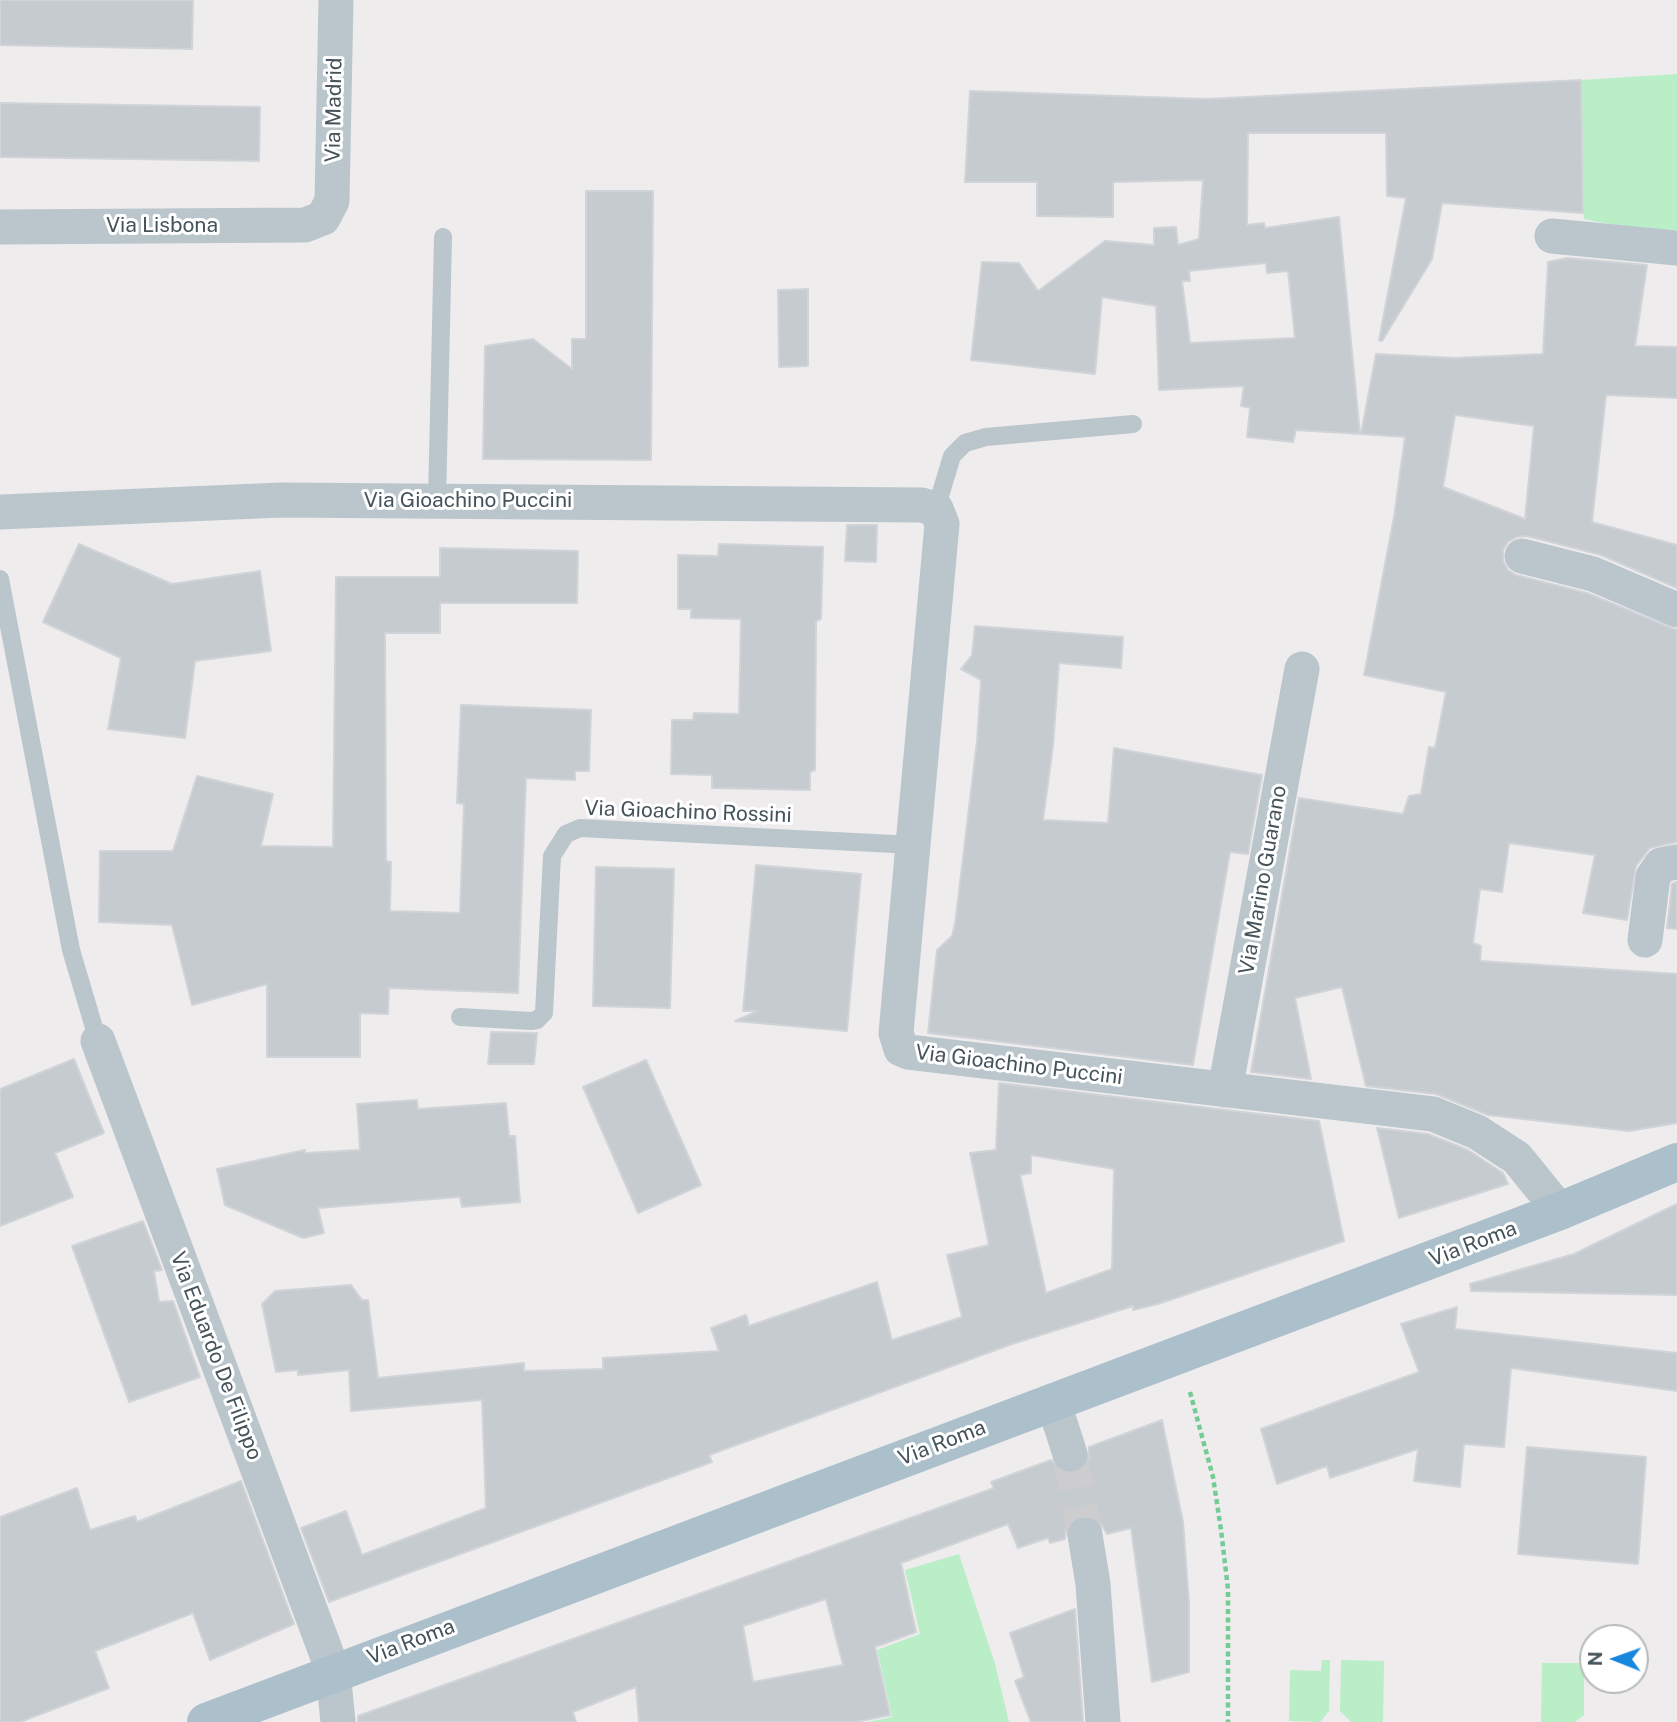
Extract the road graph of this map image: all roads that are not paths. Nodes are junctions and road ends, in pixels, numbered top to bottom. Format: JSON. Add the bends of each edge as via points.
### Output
{"nodes":[{"id":1,"x":336,"y":0,"type":"edge"},
{"id":2,"x":323,"y":218,"type":"joint"},
{"id":3,"x":0,"y":227,"type":"edge"},
{"id":4,"x":1552,"y":236,"type":"dead end"},
{"id":5,"x":443,"y":237,"type":"dead end"},
{"id":6,"x":1677,"y":248,"type":"edge"},
{"id":7,"x":1133,"y":424,"type":"dead end"},
{"id":8,"x":437,"y":501,"type":"junction"},
{"id":9,"x":936,"y":509,"type":"junction"},
{"id":10,"x":0,"y":512,"type":"edge"},
{"id":11,"x":1522,"y":556,"type":"dead end"},
{"id":12,"x":0,"y":579,"type":"edge"},
{"id":13,"x":1677,"y":610,"type":"edge"},
{"id":14,"x":1301,"y":670,"type":"dead end"},
{"id":15,"x":913,"y":845,"type":"junction"},
{"id":16,"x":1677,"y":862,"type":"edge"},
{"id":17,"x":1644,"y":940,"type":"dead end"},
{"id":18,"x":460,"y":1017,"type":"dead end"},
{"id":19,"x":98,"y":1041,"type":"joint"},
{"id":20,"x":1225,"y":1090,"type":"junction"},
{"id":21,"x":1677,"y":1162,"type":"edge"},
{"id":22,"x":1560,"y":1211,"type":"junction"},
{"id":23,"x":1053,"y":1401,"type":"junction"},
{"id":24,"x":1070,"y":1454,"type":"tunnel mouth"},
{"id":25,"x":1085,"y":1535,"type":"tunnel mouth"},
{"id":26,"x":334,"y":1671,"type":"junction"},
{"id":27,"x":206,"y":1722,"type":"edge"},
{"id":28,"x":338,"y":1722,"type":"edge"},
{"id":29,"x":1104,"y":1722,"type":"edge"}],
"edges":[{"from":1,"to":2,"type":"street","name":"Via Madrid","via":[[332,201]]},
{"from":2,"to":3,"type":"street","name":"Via Lisbona","via":[[305,225]]},
{"from":4,"to":6,"type":"street"},
{"from":5,"to":8,"type":"lane"},
{"from":7,"to":9,"type":"lane","name":"Via Gioachino Puccini","via":[[986,437],[965,443],[952,456]]},
{"from":8,"to":9,"type":"street","name":"Via Gioachino Puccini","via":[[922,505]]},
{"from":8,"to":10,"type":"street","name":"Via Gioachino Puccini","via":[[282,500]]},
{"from":9,"to":15,"type":"street","name":"Via Gioachino Puccini","via":[[942,524]]},
{"from":11,"to":13,"type":"street","via":[[1593,573]]},
{"from":12,"to":19,"type":"lane","via":[[71,950]]},
{"from":14,"to":20,"type":"street","name":"Via Marino Guarano"},
{"from":15,"to":18,"type":"lane","name":"Via Gioachino Rossini","via":[[580,828],[566,834],[552,856],[544,1013],[531,1021]]},
{"from":15,"to":20,"type":"street","name":"Via Gioachino Puccini","via":[[896,1033],[901,1048]]},
{"from":16,"to":17,"type":"street","via":[[1661,865],[1653,877]]},
{"from":19,"to":26,"type":"street","name":"Via Eduardo De Filippo"},
{"from":20,"to":22,"type":"street","name":"Via Gioachino Puccini","via":[[1433,1114],[1477,1132],[1517,1158]]},
{"from":21,"to":22,"type":"main road","name":"Via Roma"},
{"from":22,"to":23,"type":"main road","name":"Via Roma"},
{"from":23,"to":24,"type":"street"},
{"from":23,"to":26,"type":"main road","name":"Via Roma"},
{"from":25,"to":29,"type":"street"},
{"from":26,"to":27,"type":"main road","name":"Via Roma"},
{"from":26,"to":28,"type":"street","name":"Via Eduardo De Filippo"}]}
